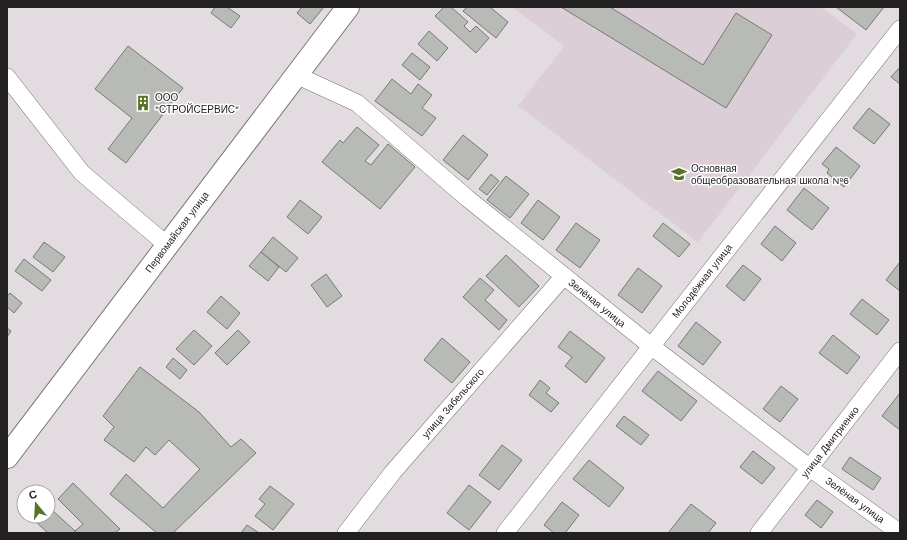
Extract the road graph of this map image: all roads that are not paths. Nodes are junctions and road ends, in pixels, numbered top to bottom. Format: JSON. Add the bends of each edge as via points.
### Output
{"nodes":[{"id":1,"x":348,"y":7,"type":"edge"},
{"id":2,"x":900,"y":29,"type":"edge"},
{"id":3,"x":296,"y":75,"type":"junction"},
{"id":4,"x":7,"y":77,"type":"edge"},
{"id":5,"x":167,"y":245,"type":"junction"},
{"id":6,"x":564,"y":276,"type":"junction"},
{"id":7,"x":651,"y":346,"type":"junction"},
{"id":8,"x":900,"y":351,"type":"edge"},
{"id":9,"x":7,"y":457,"type":"edge"},
{"id":10,"x":810,"y":468,"type":"junction"},
{"id":11,"x":346,"y":533,"type":"edge"},
{"id":12,"x":505,"y":533,"type":"edge"},
{"id":13,"x":759,"y":533,"type":"edge"},
{"id":14,"x":900,"y":533,"type":"edge"}],
"edges":[{"from":1,"to":3,"type":"main road","name":"Первомайская улица"},
{"from":2,"to":7,"type":"street","name":"Молодёжная улица"},
{"from":3,"to":5,"type":"main road","name":"Первомайская улица"},
{"from":3,"to":6,"type":"street","name":"Зелёная улица","via":[[357,103]]},
{"from":4,"to":5,"type":"street","via":[[82,173]]},
{"from":5,"to":9,"type":"main road","name":"Первомайская улица"},
{"from":6,"to":7,"type":"street","name":"Зелёная улица"},
{"from":6,"to":11,"type":"street","name":"улица Забельского","via":[[393,472]]},
{"from":7,"to":10,"type":"street","name":"Зелёная улица"},
{"from":7,"to":12,"type":"street","name":"Молодёжная улица"},
{"from":8,"to":10,"type":"street","name":"улица Дмитриенко"},
{"from":10,"to":13,"type":"street","name":"улица Дмитриенко"},
{"from":10,"to":14,"type":"street","name":"Зелёная улица"}]}
